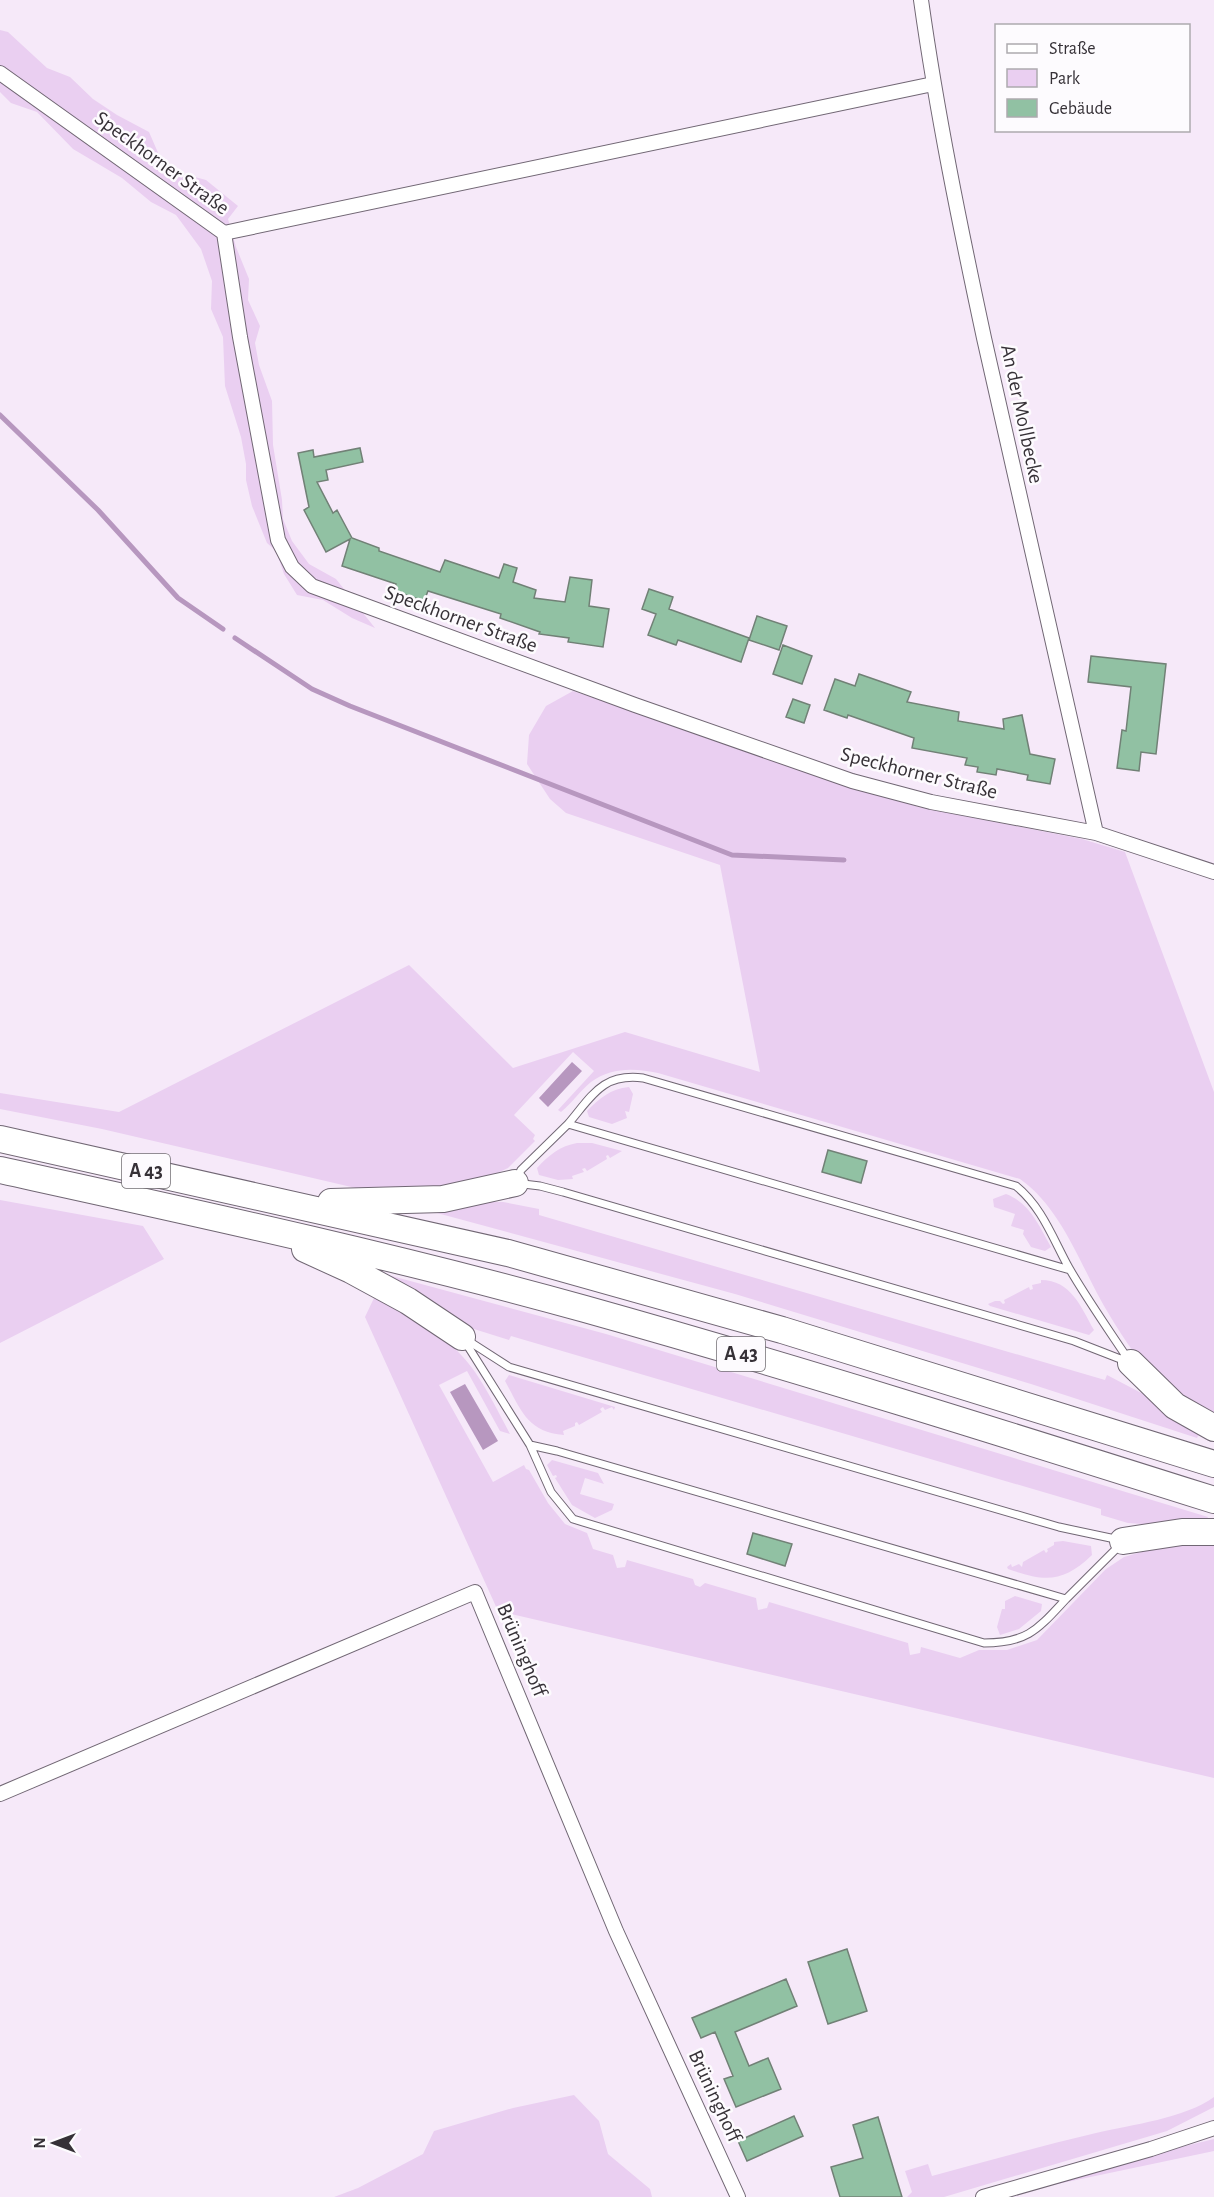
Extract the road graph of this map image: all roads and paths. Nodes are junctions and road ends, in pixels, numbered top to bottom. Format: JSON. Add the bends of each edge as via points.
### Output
{"nodes":[{"id":1,"x":921,"y":0,"type":"edge"},
{"id":2,"x":0,"y":73,"type":"edge"},
{"id":3,"x":933,"y":84,"type":"junction"},
{"id":4,"x":224,"y":233,"type":"junction"},
{"id":5,"x":1096,"y":833,"type":"junction"},
{"id":6,"x":1214,"y":872,"type":"edge"},
{"id":7,"x":568,"y":1124,"type":"junction"},
{"id":8,"x":0,"y":1139,"type":"edge"},
{"id":9,"x":0,"y":1170,"type":"edge"},
{"id":10,"x":515,"y":1183,"type":"junction"},
{"id":11,"x":292,"y":1203,"type":"junction"},
{"id":12,"x":262,"y":1228,"type":"junction"},
{"id":13,"x":1070,"y":1270,"type":"junction"},
{"id":14,"x":462,"y":1337,"type":"junction"},
{"id":15,"x":1131,"y":1364,"type":"junction"},
{"id":16,"x":1214,"y":1428,"type":"edge"},
{"id":17,"x":530,"y":1445,"type":"junction"},
{"id":18,"x":1214,"y":1464,"type":"edge"},
{"id":19,"x":1214,"y":1500,"type":"edge"},
{"id":20,"x":1214,"y":1532,"type":"edge"},
{"id":21,"x":1124,"y":1541,"type":"junction"},
{"id":22,"x":1066,"y":1599,"type":"junction"},
{"id":23,"x":0,"y":1794,"type":"edge"},
{"id":24,"x":1214,"y":2128,"type":"edge"},
{"id":25,"x":738,"y":2197,"type":"edge"},
{"id":26,"x":983,"y":2197,"type":"edge"}],
"edges":[{"from":1,"to":3,"type":"street","name":"An der Mollbecke"},
{"from":2,"to":4,"type":"street","name":"Speckhorner Straße"},
{"from":3,"to":4,"type":"street"},
{"from":3,"to":5,"type":"street","name":"An der Mollbecke","via":[[1010,457]]},
{"from":4,"to":5,"type":"street","name":"Speckhorner Straße","via":[[278,540],[292,567],[312,586],[852,782],[931,802]]},
{"from":5,"to":6,"type":"street","name":"Speckhorner Straße"},
{"from":7,"to":10,"type":"lane","via":[[520,1170]]},
{"from":7,"to":13,"type":"lane"},
{"from":7,"to":13,"type":"lane","via":[[604,1083],[626,1076],[643,1078],[1016,1186],[1039,1210]]},
{"from":8,"to":11,"type":"highway","number":"A 43"},
{"from":9,"to":12,"type":"highway","number":"A 43"},
{"from":10,"to":11,"type":"highway","via":[[443,1200]]},
{"from":10,"to":15,"type":"lane","via":[[563,1192],[1063,1338]]},
{"from":11,"to":18,"type":"highway","number":"A 43","via":[[508,1253],[770,1327]]},
{"from":12,"to":14,"type":"highway","via":[[351,1270]]},
{"from":12,"to":19,"type":"highway","number":"A 43","via":[[583,1308]]},
{"from":13,"to":15,"type":"lane"},
{"from":14,"to":17,"type":"lane"},
{"from":14,"to":21,"type":"lane","via":[[509,1367],[1059,1527]]},
{"from":15,"to":16,"type":"highway","via":[[1175,1406]]},
{"from":17,"to":22,"type":"lane"},
{"from":17,"to":22,"type":"lane","via":[[551,1492],[573,1519],[984,1643],[1003,1643],[1034,1632]]},
{"from":20,"to":21,"type":"highway","via":[[1182,1532]]},
{"from":21,"to":22,"type":"lane"},
{"from":23,"to":25,"type":"street","name":"Brüninghoff","via":[[475,1592],[616,1931]]},
{"from":24,"to":26,"type":"street"}]}
